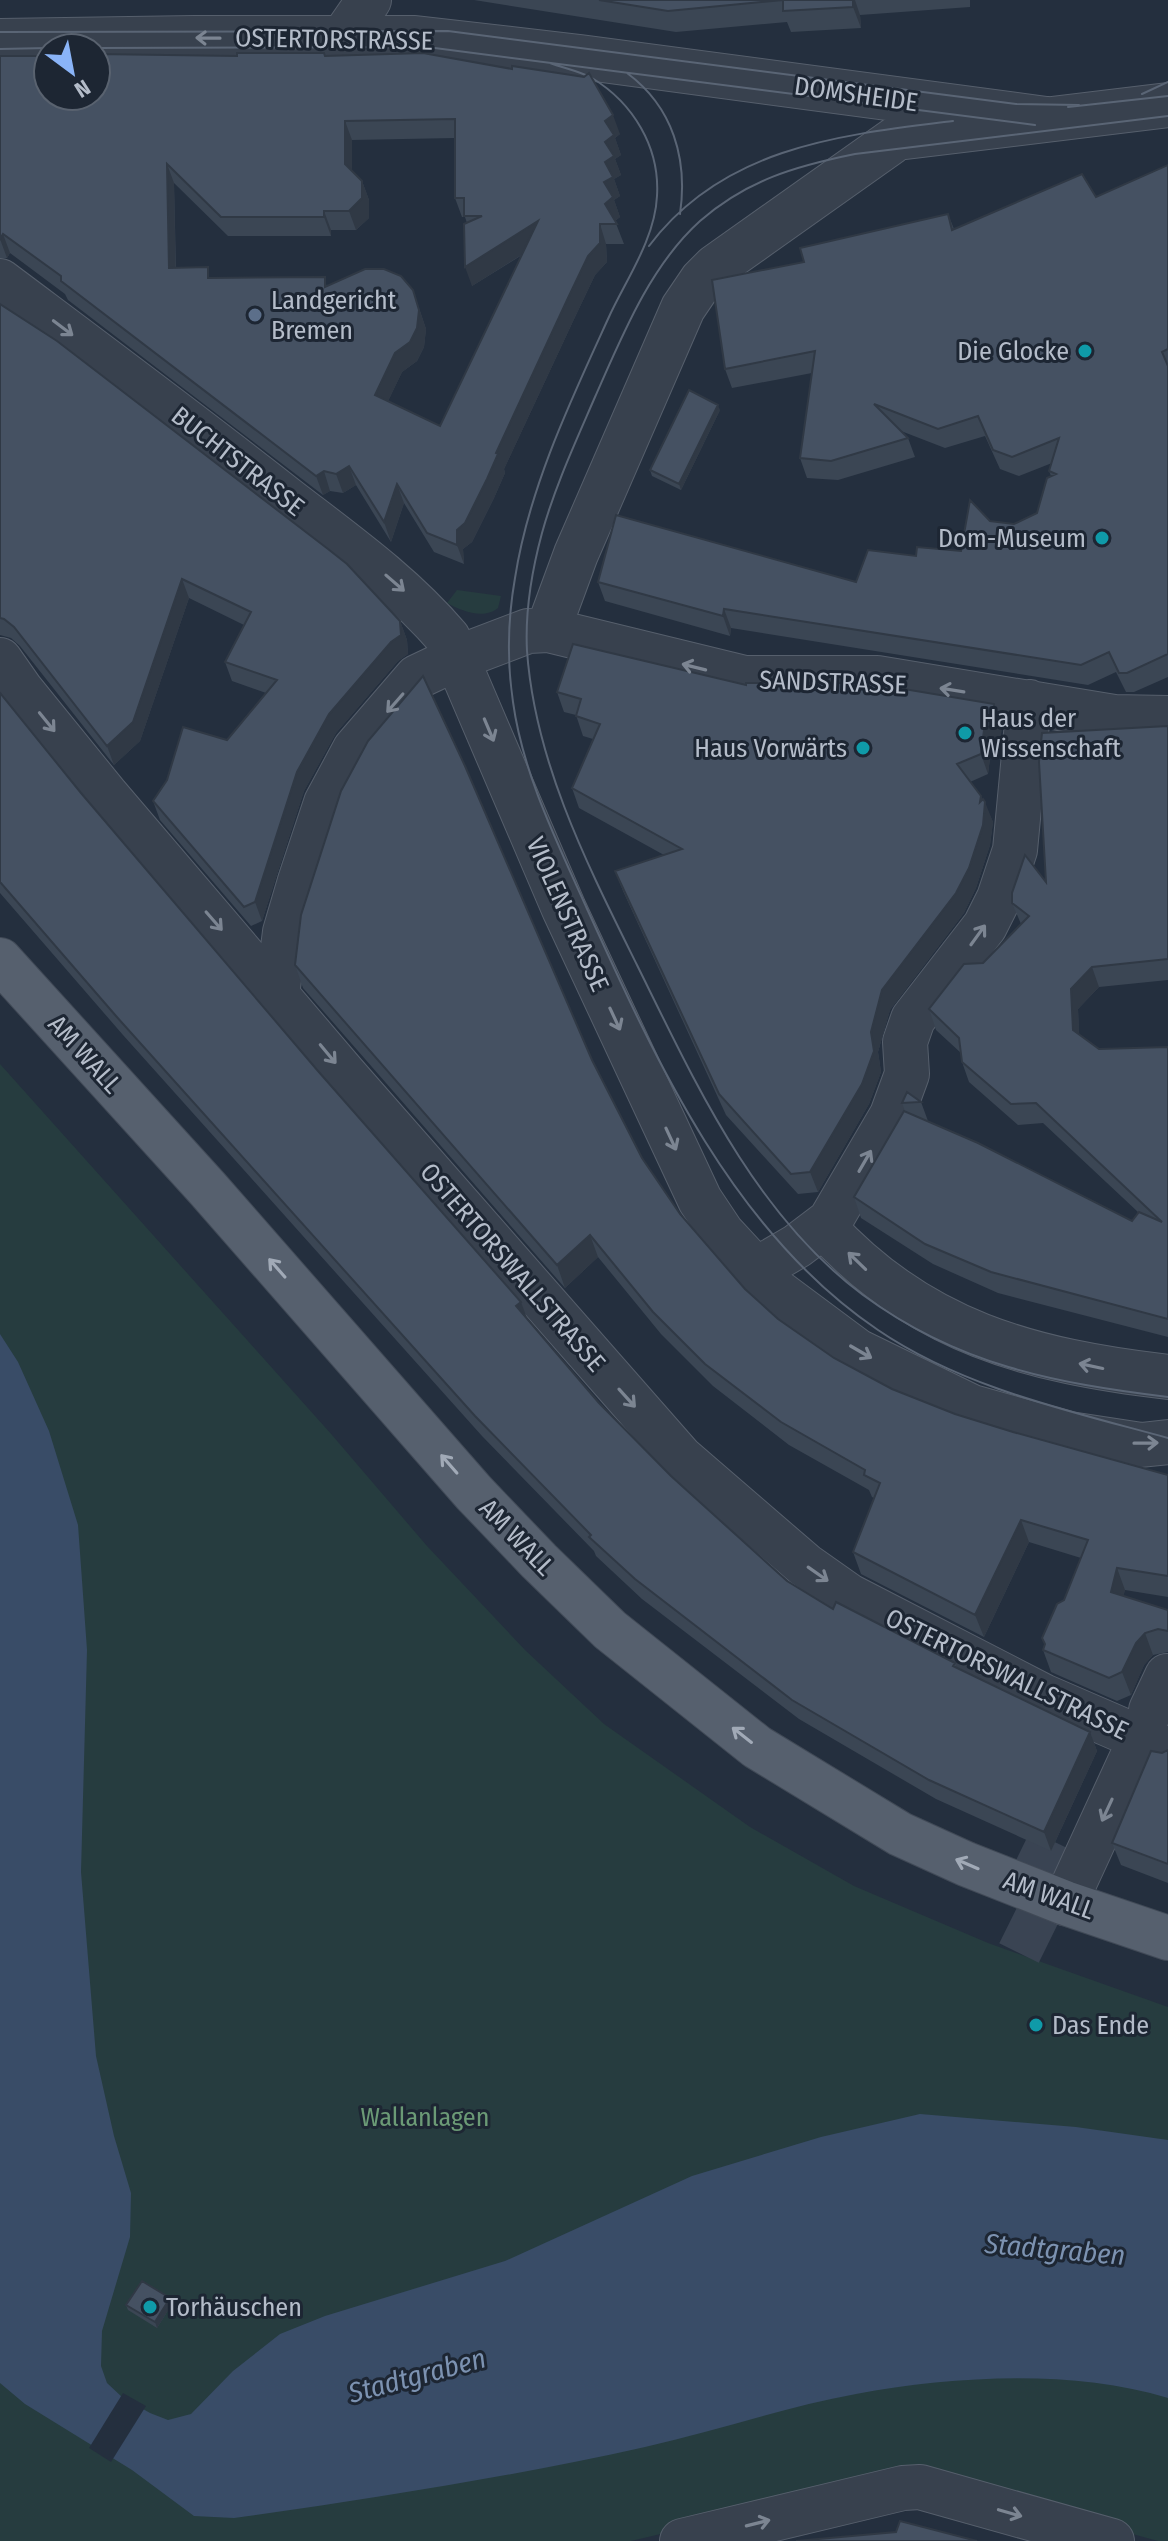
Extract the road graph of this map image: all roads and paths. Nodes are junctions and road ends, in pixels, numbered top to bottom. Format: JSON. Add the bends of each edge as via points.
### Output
{"nodes":[{"id":1,"x":369,"y":0,"type":"edge"},
{"id":2,"x":342,"y":39,"type":"junction"},
{"id":3,"x":0,"y":41,"type":"edge"},
{"id":4,"x":666,"y":68,"type":"joint"},
{"id":5,"x":1168,"y":105,"type":"edge"},
{"id":6,"x":1046,"y":119,"type":"junction"},
{"id":7,"x":0,"y":281,"type":"edge"},
{"id":8,"x":548,"y":630,"type":"junction"},
{"id":9,"x":457,"y":658,"type":"junction"},
{"id":10,"x":0,"y":660,"type":"edge"},
{"id":11,"x":1029,"y":702,"type":"junction"},
{"id":12,"x":1168,"y":718,"type":"edge"},
{"id":13,"x":0,"y":960,"type":"edge"},
{"id":14,"x":277,"y":995,"type":"junction"},
{"id":15,"x":824,"y":1227,"type":"junction"},
{"id":16,"x":756,"y":1270,"type":"junction"},
{"id":17,"x":1168,"y":1377,"type":"edge"},
{"id":18,"x":1168,"y":1442,"type":"edge"},
{"id":19,"x":1158,"y":1705,"type":"edge"},
{"id":20,"x":1065,"y":1903,"type":"junction"},
{"id":21,"x":1168,"y":1938,"type":"edge"},
{"id":22,"x":682,"y":2541,"type":"edge"},
{"id":23,"x":1112,"y":2541,"type":"edge"}],
"edges":[{"from":1,"to":2,"type":"street"},
{"from":2,"to":3,"type":"street","name":"OSTERTORSTRASSE","one_way":true},
{"from":2,"to":4,"type":"street","name":"OSTERTORSTRASSE","via":[[445,40]]},
{"from":4,"to":6,"type":"street","name":"DOMSHEIDE"},
{"from":5,"to":6,"type":"street","name":"DOMSHEIDE"},
{"from":6,"to":8,"type":"street","name":"DOMSHEIDE","via":[[897,138],[702,280],[672,332]]},
{"from":7,"to":9,"type":"street","name":"BUCHTSTRASSE","one_way":true,"via":[[374,566],[423,609],[448,638]]},
{"from":8,"to":9,"type":"street","via":[[528,631]]},
{"from":11,"to":8,"type":"street","name":"SANDSTRASSE","one_way":true,"via":[[877,678],[745,678]]},
{"from":9,"to":14,"type":"street","one_way":true,"via":[[417,677],[355,749],[326,803],[285,932]]},
{"from":9,"to":16,"type":"street","name":"VIOLENSTRASSE","one_way":true,"via":[[564,909],[700,1200]]},
{"from":10,"to":14,"type":"street","name":"OSTERTORSWALLSTRASSE","one_way":true,"via":[[107,796]]},
{"from":11,"to":12,"type":"street","name":"SANDSTRASSE","via":[[1114,717]]},
{"from":15,"to":11,"type":"street","one_way":true,"via":[[892,1115],[907,1074],[905,1042],[913,1019],[985,926],[999,898],[1015,850]]},
{"from":20,"to":13,"type":"main road","name":"AM WALL","one_way":true,"via":[[887,1826],[757,1747],[610,1630],[474,1493]]},
{"from":14,"to":19,"type":"street","name":"OSTERTORSWALLSTRASSE","one_way":true,"via":[[681,1458],[805,1565],[849,1596],[1043,1696]]},
{"from":15,"to":16,"type":"street"},
{"from":17,"to":15,"type":"street","one_way":true,"via":[[1083,1365],[965,1329],[903,1298]]},
{"from":16,"to":18,"type":"street","name":"VIOLENSTRASSE","one_way":true,"via":[[857,1351],[972,1407],[1069,1434],[1141,1445]]},
{"from":19,"to":20,"type":"street","one_way":true},
{"from":20,"to":21,"type":"main road","name":"AM WALL"},
{"from":22,"to":23,"type":"street","one_way":true,"via":[[920,2487]]}]}
